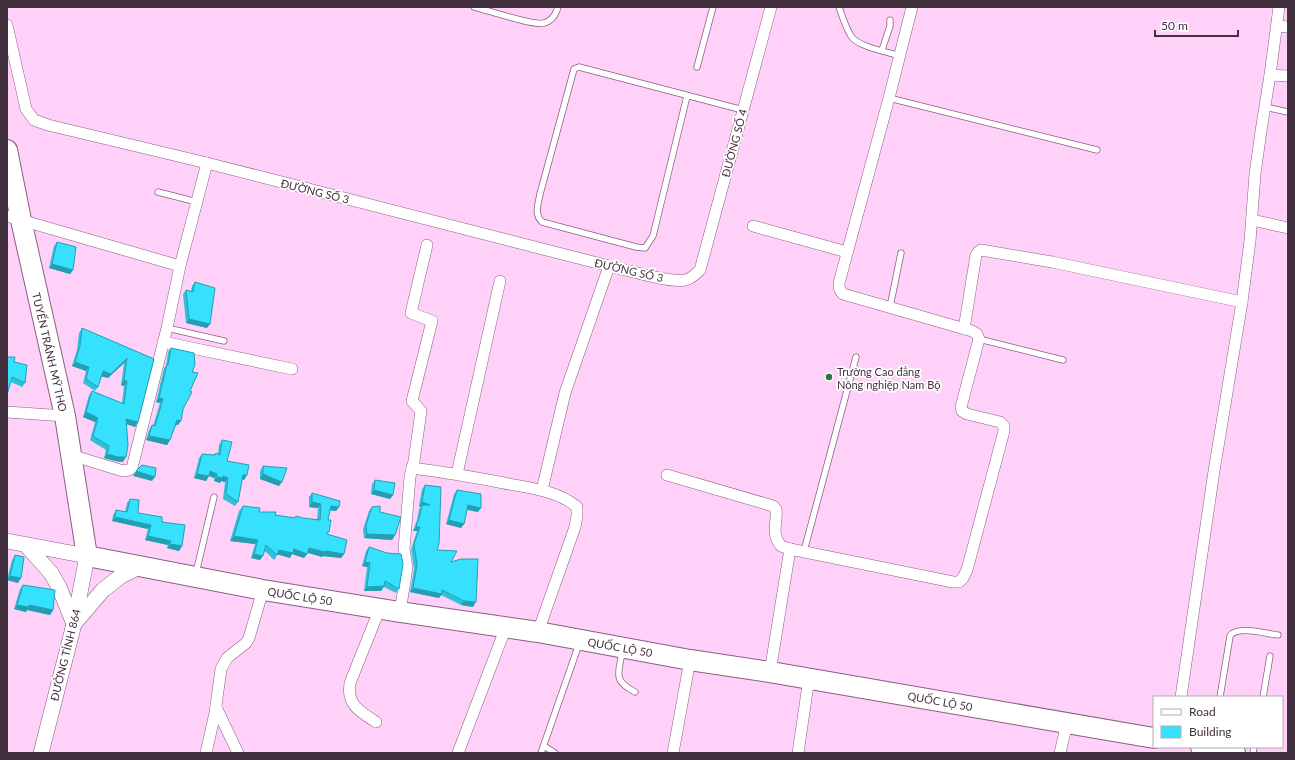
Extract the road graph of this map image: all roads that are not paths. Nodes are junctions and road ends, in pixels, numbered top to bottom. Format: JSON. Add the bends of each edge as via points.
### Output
{"nodes":[{"id":1,"x":474,"y":7,"type":"edge"},
{"id":2,"x":558,"y":7,"type":"edge"},
{"id":3,"x":713,"y":7,"type":"edge"},
{"id":4,"x":772,"y":7,"type":"edge"},
{"id":5,"x":839,"y":7,"type":"edge"},
{"id":6,"x":912,"y":7,"type":"edge"},
{"id":7,"x":1279,"y":7,"type":"edge"},
{"id":8,"x":890,"y":20,"type":"dead end"},
{"id":9,"x":7,"y":25,"type":"edge"},
{"id":10,"x":1282,"y":27,"type":"edge"},
{"id":11,"x":10,"y":49,"type":"edge"},
{"id":12,"x":882,"y":50,"type":"junction"},
{"id":13,"x":900,"y":56,"type":"junction"},
{"id":14,"x":698,"y":67,"type":"dead end"},
{"id":15,"x":1279,"y":75,"type":"edge"},
{"id":16,"x":687,"y":96,"type":"junction"},
{"id":17,"x":890,"y":98,"type":"junction"},
{"id":18,"x":1267,"y":108,"type":"junction"},
{"id":19,"x":743,"y":110,"type":"junction"},
{"id":20,"x":1288,"y":112,"type":"edge"},
{"id":21,"x":7,"y":150,"type":"edge"},
{"id":22,"x":1098,"y":150,"type":"dead end"},
{"id":23,"x":207,"y":163,"type":"junction"},
{"id":24,"x":158,"y":192,"type":"dead end"},
{"id":25,"x":197,"y":202,"type":"junction"},
{"id":26,"x":14,"y":218,"type":"edge"},
{"id":27,"x":1252,"y":220,"type":"junction"},
{"id":28,"x":753,"y":226,"type":"dead end"},
{"id":29,"x":1288,"y":228,"type":"edge"},
{"id":30,"x":427,"y":245,"type":"dead end"},
{"id":31,"x":847,"y":252,"type":"junction"},
{"id":32,"x":901,"y":253,"type":"dead end"},
{"id":33,"x":180,"y":266,"type":"junction"},
{"id":34,"x":609,"y":266,"type":"junction"},
{"id":35,"x":693,"y":277,"type":"joint"},
{"id":36,"x":500,"y":280,"type":"dead end"},
{"id":37,"x":1242,"y":302,"type":"junction"},
{"id":38,"x":890,"y":307,"type":"junction"},
{"id":39,"x":167,"y":328,"type":"junction"},
{"id":40,"x":964,"y":328,"type":"junction"},
{"id":41,"x":979,"y":339,"type":"junction"},
{"id":42,"x":163,"y":342,"type":"junction"},
{"id":43,"x":224,"y":342,"type":"dead end"},
{"id":44,"x":856,"y":357,"type":"dead end"},
{"id":45,"x":1063,"y":360,"type":"dead end"},
{"id":46,"x":292,"y":369,"type":"dead end"},
{"id":47,"x":7,"y":412,"type":"edge"},
{"id":48,"x":65,"y":416,"type":"junction"},
{"id":49,"x":71,"y":455,"type":"junction"},
{"id":50,"x":412,"y":468,"type":"junction"},
{"id":51,"x":456,"y":474,"type":"junction"},
{"id":52,"x":667,"y":475,"type":"dead end"},
{"id":53,"x":542,"y":490,"type":"junction"},
{"id":54,"x":214,"y":497,"type":"dead end"},
{"id":55,"x":7,"y":541,"type":"edge"},
{"id":56,"x":26,"y":545,"type":"junction"},
{"id":57,"x":790,"y":549,"type":"junction"},
{"id":58,"x":804,"y":551,"type":"junction"},
{"id":59,"x":87,"y":556,"type":"junction"},
{"id":60,"x":139,"y":567,"type":"junction"},
{"id":61,"x":195,"y":577,"type":"junction"},
{"id":62,"x":263,"y":590,"type":"junction"},
{"id":63,"x":380,"y":608,"type":"junction"},
{"id":64,"x":400,"y":612,"type":"junction"},
{"id":65,"x":74,"y":624,"type":"junction"},
{"id":66,"x":506,"y":627,"type":"junction"},
{"id":67,"x":538,"y":632,"type":"junction"},
{"id":68,"x":1278,"y":635,"type":"dead end"},
{"id":69,"x":581,"y":640,"type":"junction"},
{"id":70,"x":623,"y":647,"type":"junction"},
{"id":71,"x":1270,"y":656,"type":"dead end"},
{"id":72,"x":690,"y":660,"type":"junction"},
{"id":73,"x":770,"y":672,"type":"junction"},
{"id":74,"x":809,"y":678,"type":"junction"},
{"id":75,"x":635,"y":692,"type":"dead end"},
{"id":76,"x":1181,"y":696,"type":"edge"},
{"id":77,"x":1220,"y":696,"type":"edge"},
{"id":78,"x":1263,"y":696,"type":"edge"},
{"id":79,"x":216,"y":706,"type":"junction"},
{"id":80,"x":376,"y":722,"type":"dead end"},
{"id":81,"x":1067,"y":722,"type":"junction"},
{"id":82,"x":1153,"y":738,"type":"edge"},
{"id":83,"x":544,"y":746,"type":"junction"},
{"id":84,"x":1208,"y":748,"type":"edge"},
{"id":85,"x":41,"y":753,"type":"edge"},
{"id":86,"x":206,"y":753,"type":"edge"},
{"id":87,"x":238,"y":753,"type":"edge"},
{"id":88,"x":458,"y":753,"type":"edge"},
{"id":89,"x":541,"y":753,"type":"edge"},
{"id":90,"x":555,"y":753,"type":"edge"},
{"id":91,"x":673,"y":753,"type":"edge"},
{"id":92,"x":798,"y":753,"type":"edge"},
{"id":93,"x":1060,"y":753,"type":"edge"},
{"id":94,"x":1235,"y":753,"type":"edge"}],
"edges":[{"from":1,"to":2,"type":"lane","via":[[544,24],[551,20]]},
{"from":3,"to":14,"type":"lane"},
{"from":4,"to":19,"type":"street","name":"ĐƯỜNG SỐ 4"},
{"from":5,"to":12,"type":"lane","via":[[855,40]]},
{"from":6,"to":13,"type":"street"},
{"from":7,"to":10,"type":"street"},
{"from":8,"to":12,"type":"lane"},
{"from":9,"to":11,"type":"street","name":"ĐƯỜNG SỐ 3"},
{"from":10,"to":15,"type":"street"},
{"from":11,"to":23,"type":"street","name":"ĐƯỜNG SỐ 3","via":[[26,109],[34,120]]},
{"from":12,"to":13,"type":"lane"},
{"from":13,"to":17,"type":"street"},
{"from":15,"to":18,"type":"street"},
{"from":16,"to":16,"type":"lane","via":[[652,236],[645,248],[542,222],[538,218],[536,211],[540,194],[574,69],[579,67]]},
{"from":16,"to":19,"type":"lane"},
{"from":17,"to":22,"type":"lane"},
{"from":17,"to":31,"type":"street"},
{"from":18,"to":20,"type":"lane"},
{"from":18,"to":27,"type":"street","via":[[1255,174]]},
{"from":19,"to":35,"type":"street","name":"ĐƯỜNG SỐ 4","via":[[700,270]]},
{"from":21,"to":26,"type":"highway","name":"TUYẾN TRÁNH MỸ THO"},
{"from":23,"to":25,"type":"street"},
{"from":23,"to":34,"type":"street","name":"ĐƯỜNG SỐ 3"},
{"from":24,"to":25,"type":"lane"},
{"from":25,"to":33,"type":"street"},
{"from":26,"to":33,"type":"street"},
{"from":26,"to":48,"type":"highway","name":"TUYẾN TRÁNH MỸ THO"},
{"from":27,"to":29,"type":"street"},
{"from":27,"to":37,"type":"street"},
{"from":28,"to":31,"type":"street"},
{"from":30,"to":50,"type":"street","via":[[411,313],[432,321],[412,401],[421,411]]},
{"from":31,"to":38,"type":"street","via":[[839,290],[843,294]]},
{"from":32,"to":38,"type":"lane"},
{"from":33,"to":39,"type":"street"},
{"from":34,"to":35,"type":"street","name":"ĐƯỜNG SỐ 3","via":[[674,280]]},
{"from":34,"to":53,"type":"street","via":[[565,393]]},
{"from":36,"to":51,"type":"street"},
{"from":37,"to":40,"type":"street","via":[[1052,262],[981,250],[976,255]]},
{"from":37,"to":76,"type":"street"},
{"from":38,"to":40,"type":"street"},
{"from":39,"to":42,"type":"street"},
{"from":39,"to":43,"type":"lane"},
{"from":40,"to":41,"type":"street","via":[[977,334]]},
{"from":41,"to":45,"type":"lane"},
{"from":41,"to":58,"type":"street","via":[[962,411],[1000,422],[1004,426],[1004,431],[963,578],[959,582],[953,582]]},
{"from":42,"to":46,"type":"street"},
{"from":42,"to":49,"type":"street","via":[[132,468],[124,470]]},
{"from":44,"to":58,"type":"lane"},
{"from":47,"to":48,"type":"street"},
{"from":48,"to":49,"type":"highway","name":"TUYẾN TRÁNH MỸ THO"},
{"from":49,"to":59,"type":"highway","name":"TUYẾN TRÁNH MỸ THO"},
{"from":50,"to":51,"type":"street"},
{"from":50,"to":64,"type":"street","via":[[404,549],[407,568]]},
{"from":51,"to":53,"type":"street"},
{"from":52,"to":57,"type":"street","via":[[774,506],[777,512],[774,526],[778,542]]},
{"from":53,"to":67,"type":"street","via":[[572,503],[577,510],[574,527]]},
{"from":54,"to":61,"type":"lane"},
{"from":55,"to":56,"type":"main road"},
{"from":56,"to":59,"type":"main road"},
{"from":56,"to":65,"type":"main road","via":[[51,573]]},
{"from":57,"to":58,"type":"street"},
{"from":57,"to":73,"type":"street"},
{"from":59,"to":60,"type":"highway","name":"QUỐC LỘ 50"},
{"from":59,"to":65,"type":"main road","name":"ĐƯỜNG TỈNH 864"},
{"from":60,"to":61,"type":"highway","name":"QUỐC LỘ 50"},
{"from":60,"to":65,"type":"main road","via":[[121,576],[103,590]]},
{"from":61,"to":62,"type":"highway","name":"QUỐC LỘ 50"},
{"from":62,"to":63,"type":"highway","name":"QUỐC LỘ 50"},
{"from":62,"to":79,"type":"street","via":[[250,638],[227,658],[221,669]]},
{"from":63,"to":64,"type":"highway","name":"QUỐC LỘ 50"},
{"from":63,"to":80,"type":"street","via":[[348,691],[354,705]]},
{"from":64,"to":66,"type":"highway","name":"QUỐC LỘ 50"},
{"from":65,"to":85,"type":"main road","name":"ĐƯỜNG TỈNH 864"},
{"from":66,"to":67,"type":"highway","name":"QUỐC LỘ 50"},
{"from":66,"to":88,"type":"street"},
{"from":67,"to":69,"type":"highway","name":"QUỐC LỘ 50"},
{"from":68,"to":77,"type":"lane","via":[[1244,630],[1232,633]]},
{"from":69,"to":70,"type":"highway","name":"QUỐC LỘ 50"},
{"from":69,"to":83,"type":"lane"},
{"from":70,"to":72,"type":"highway","name":"QUỐC LỘ 50"},
{"from":70,"to":75,"type":"lane","via":[[619,680]]},
{"from":71,"to":78,"type":"lane"},
{"from":72,"to":73,"type":"highway","name":"QUỐC LỘ 50"},
{"from":72,"to":91,"type":"street"},
{"from":73,"to":74,"type":"highway","name":"QUỐC LỘ 50"},
{"from":74,"to":81,"type":"highway","name":"QUỐC LỘ 50"},
{"from":74,"to":92,"type":"street"},
{"from":79,"to":86,"type":"street"},
{"from":79,"to":87,"type":"street"},
{"from":81,"to":82,"type":"highway","name":"QUỐC LỘ 50"},
{"from":81,"to":93,"type":"street"},
{"from":83,"to":89,"type":"lane"},
{"from":83,"to":90,"type":"lane"},
{"from":84,"to":94,"type":"highway"}]}
